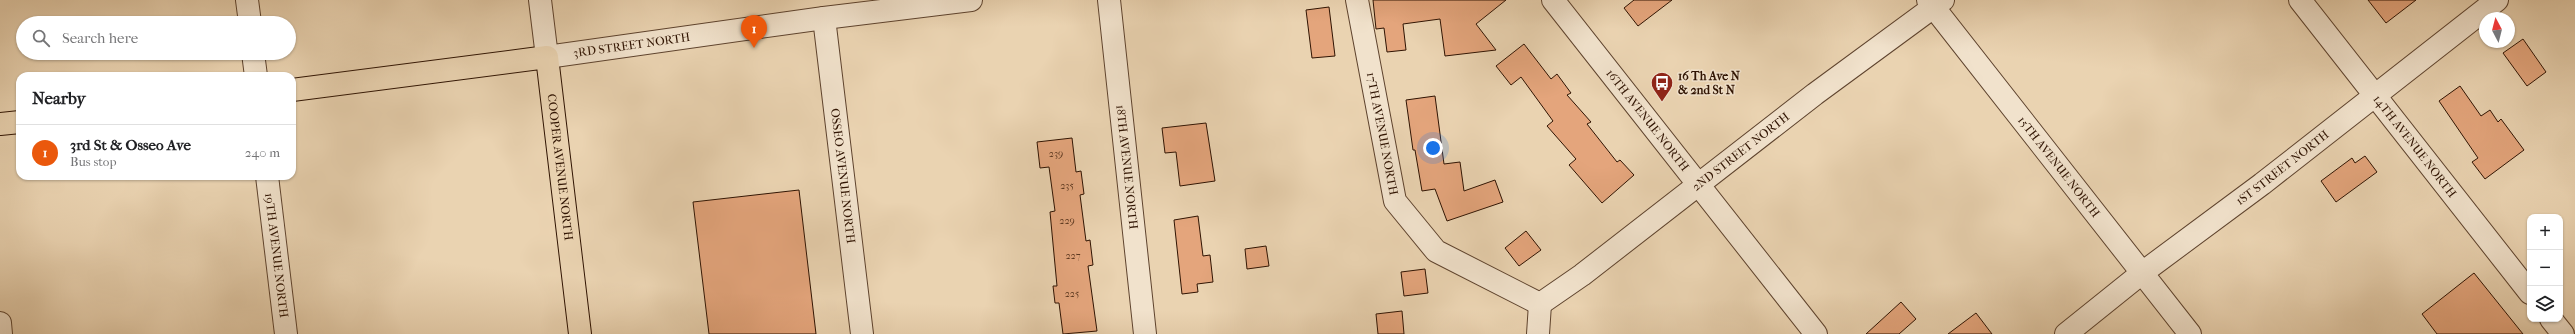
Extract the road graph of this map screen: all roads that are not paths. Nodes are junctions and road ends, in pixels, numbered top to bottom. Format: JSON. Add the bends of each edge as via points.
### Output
{"nodes":[{"id":1,"x":247,"y":0,"type":"edge"},
{"id":2,"x":540,"y":0,"type":"edge"},
{"id":3,"x":971,"y":0,"type":"edge"},
{"id":4,"x":1108,"y":0,"type":"edge"},
{"id":5,"x":1357,"y":0,"type":"edge"},
{"id":6,"x":1553,"y":0,"type":"edge"},
{"id":7,"x":2300,"y":0,"type":"edge"},
{"id":8,"x":2497,"y":0,"type":"edge"},
{"id":9,"x":1935,"y":2,"type":"edge"},
{"id":10,"x":249,"y":16,"type":"edge"},
{"id":11,"x":824,"y":18,"type":"junction"},
{"id":12,"x":547,"y":57,"type":"junction"},
{"id":13,"x":254,"y":60,"type":"edge"},
{"id":14,"x":255,"y":72,"type":"edge"},
{"id":15,"x":296,"y":89,"type":"edge"},
{"id":16,"x":2376,"y":96,"type":"junction"},
{"id":17,"x":16,"y":122,"type":"edge"},
{"id":18,"x":0,"y":124,"type":"edge"},
{"id":19,"x":267,"y":180,"type":"edge"},
{"id":20,"x":1699,"y":184,"type":"junction"},
{"id":21,"x":2142,"y":273,"type":"junction"},
{"id":22,"x":2527,"y":288,"type":"edge"},
{"id":23,"x":1540,"y":304,"type":"junction"},
{"id":24,"x":2553,"y":322,"type":"edge"},
{"id":25,"x":0,"y":324,"type":"edge"},
{"id":26,"x":1,"y":334,"type":"edge"},
{"id":27,"x":286,"y":334,"type":"edge"},
{"id":28,"x":580,"y":334,"type":"edge"},
{"id":29,"x":862,"y":334,"type":"edge"},
{"id":30,"x":1145,"y":334,"type":"edge"},
{"id":31,"x":1538,"y":334,"type":"edge"},
{"id":32,"x":1816,"y":334,"type":"edge"},
{"id":33,"x":2066,"y":334,"type":"edge"},
{"id":34,"x":2190,"y":334,"type":"edge"},
{"id":35,"x":2563,"y":334,"type":"edge"}],
"edges":[{"from":1,"to":10,"type":"street"},
{"from":2,"to":12,"type":"street","name":"COOPER AVENUE NORTH"},
{"from":3,"to":11,"type":"street","name":"3RD STREET NORTH"},
{"from":4,"to":30,"type":"street","name":"18TH AVENUE NORTH"},
{"from":5,"to":23,"type":"street","name":"17TH AVENUE NORTH","via":[[1395,200],[1436,251]]},
{"from":6,"to":20,"type":"street","name":"16TH AVENUE NORTH"},
{"from":7,"to":16,"type":"street","name":"14TH AVENUE NORTH"},
{"from":8,"to":16,"type":"street","name":"1ST STREET NORTH"},
{"from":9,"to":20,"type":"street","name":"2ND STREET NORTH"},
{"from":9,"to":21,"type":"street","name":"15TH AVENUE NORTH"},
{"from":11,"to":12,"type":"street","name":"3RD STREET NORTH"},
{"from":11,"to":29,"type":"street","name":"OSSEO AVENUE NORTH"},
{"from":12,"to":15,"type":"main road","name":"3RD STREET NORTH"},
{"from":12,"to":28,"type":"main road","name":"COOPER AVENUE NORTH"},
{"from":13,"to":14,"type":"street"},
{"from":16,"to":21,"type":"street","name":"1ST STREET NORTH"},
{"from":16,"to":22,"type":"street","name":"14TH AVENUE NORTH"},
{"from":17,"to":18,"type":"main road"},
{"from":19,"to":27,"type":"street","name":"19TH AVENUE NORTH"},
{"from":20,"to":23,"type":"street","name":"2ND STREET NORTH","via":[[1582,275]]},
{"from":20,"to":32,"type":"street","name":"16TH AVENUE NORTH"},
{"from":21,"to":33,"type":"street","name":"1ST STREET NORTH"},
{"from":21,"to":34,"type":"street","name":"15TH AVENUE NORTH"},
{"from":23,"to":31,"type":"street"},
{"from":24,"to":35,"type":"street"},
{"from":25,"to":26,"type":"street"}]}
